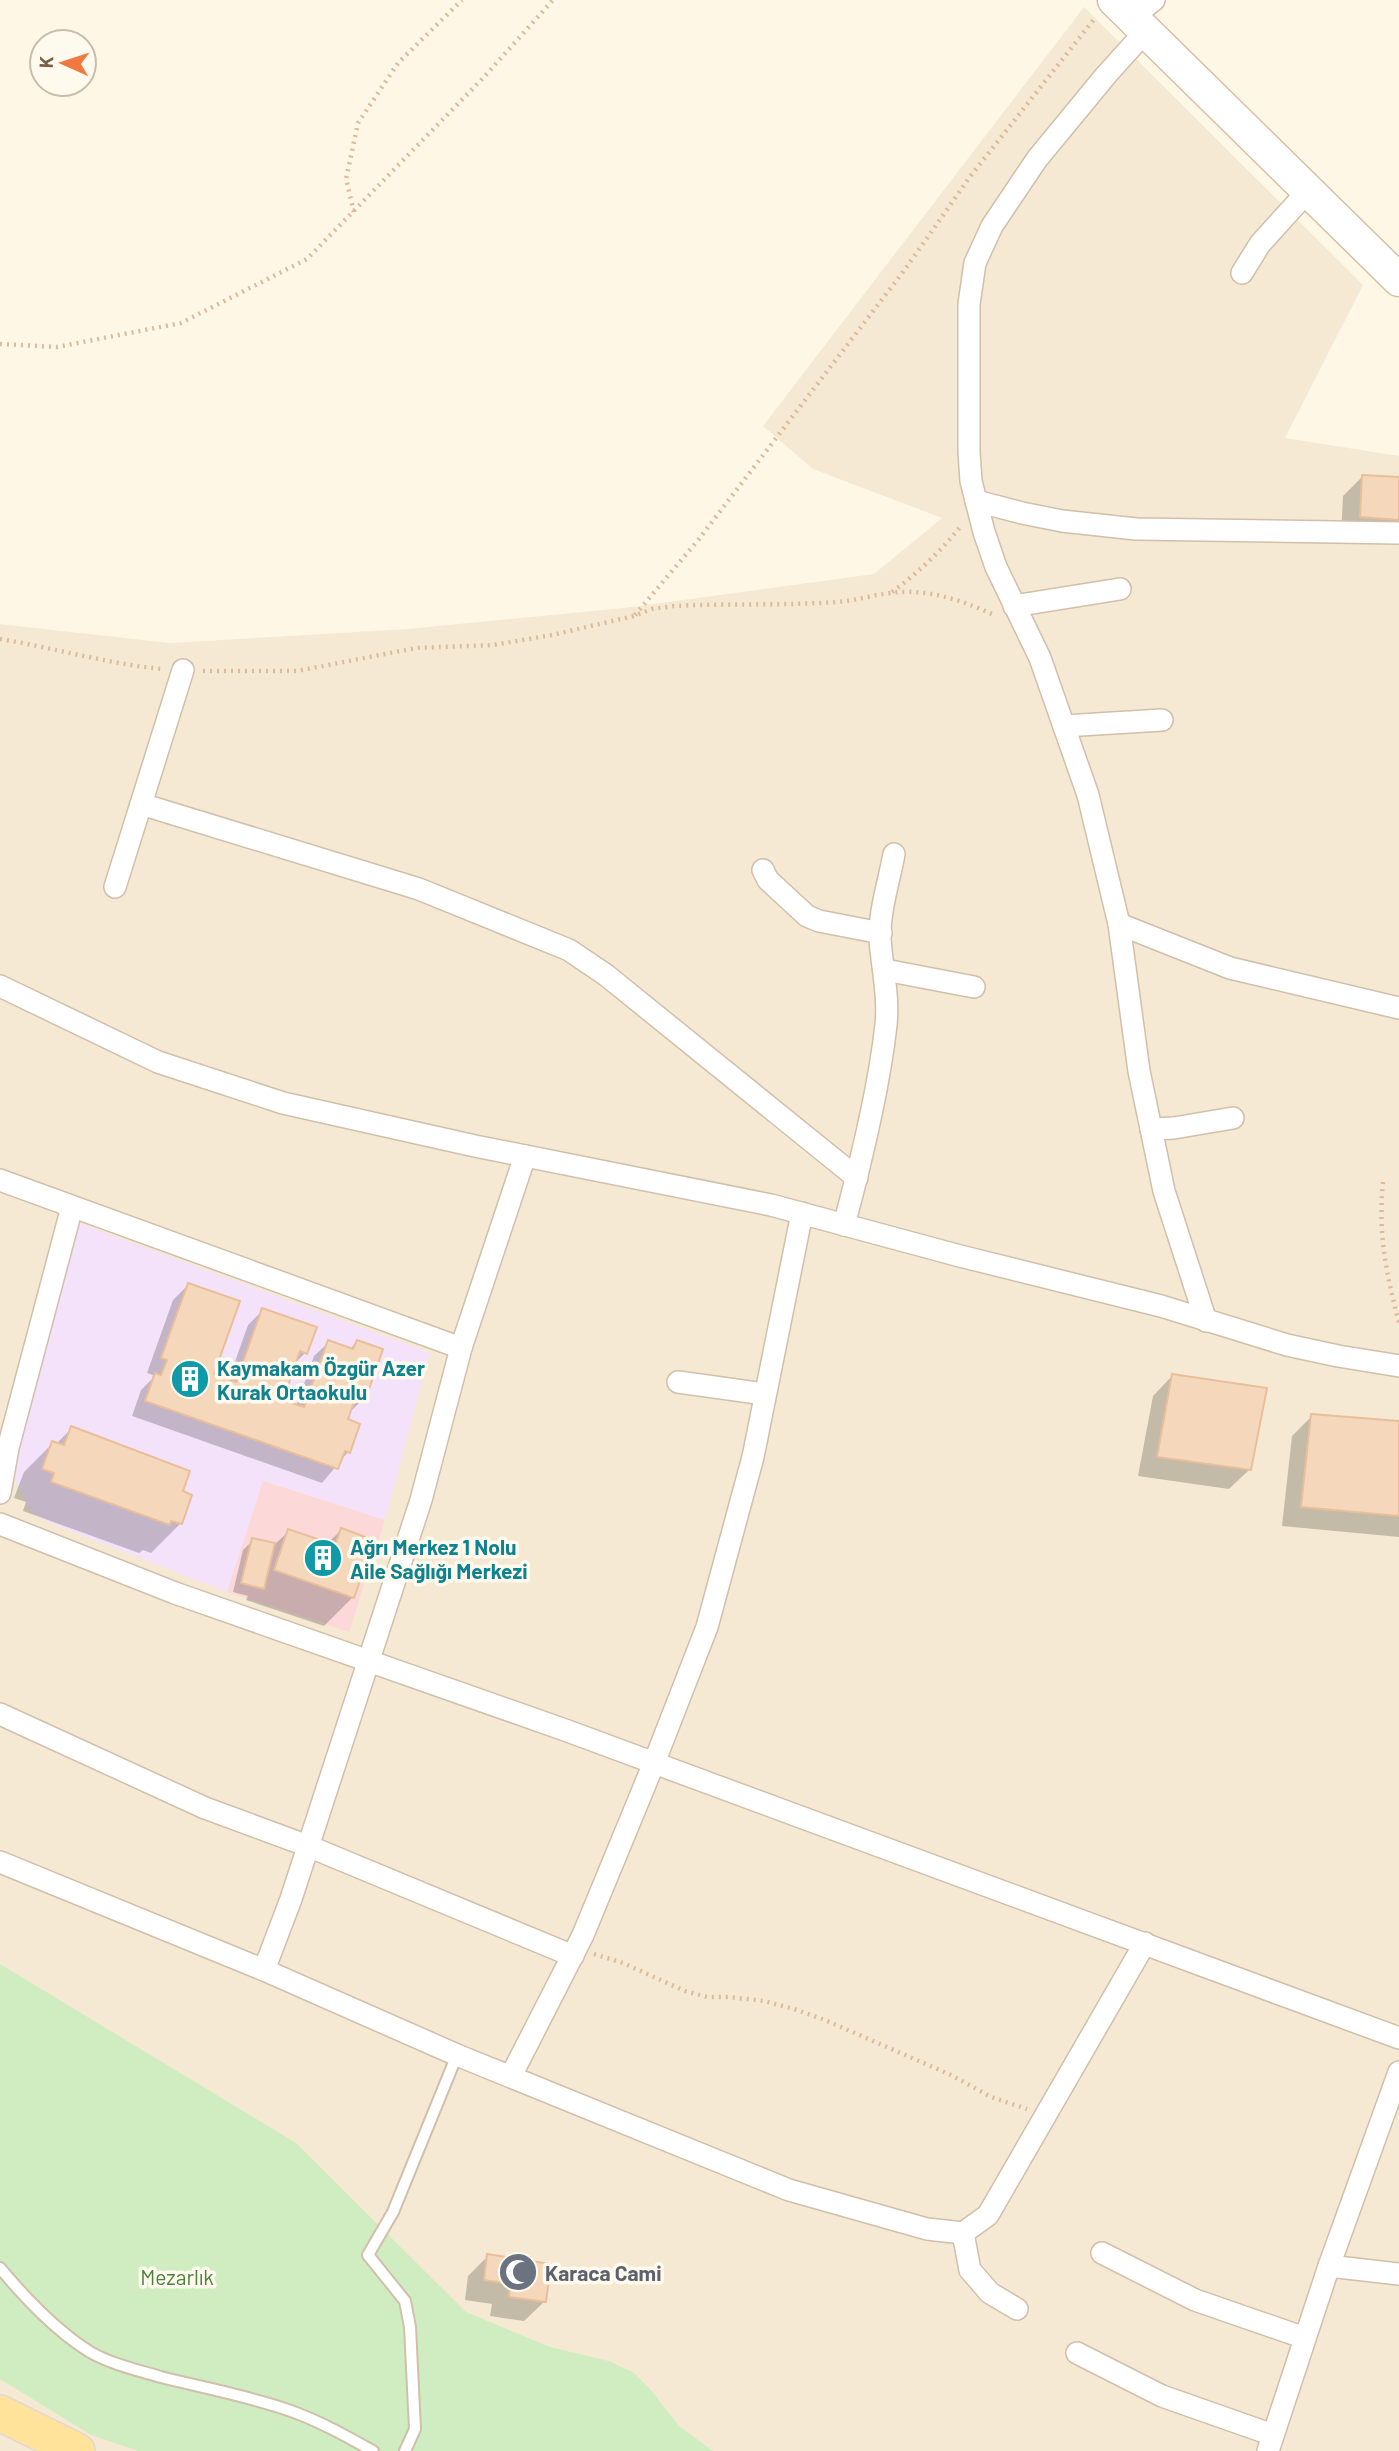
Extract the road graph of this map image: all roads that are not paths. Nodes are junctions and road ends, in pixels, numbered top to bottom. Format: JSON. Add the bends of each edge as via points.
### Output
{"nodes":[{"id":1,"x":1129,"y":12,"type":"edge"},
{"id":2,"x":1308,"y":191,"type":"junction"},
{"id":3,"x":1242,"y":273,"type":"dead end"},
{"id":4,"x":1399,"y":280,"type":"edge"},
{"id":5,"x":976,"y":501,"type":"junction"},
{"id":6,"x":1399,"y":533,"type":"edge"},
{"id":7,"x":1120,"y":589,"type":"dead end"},
{"id":8,"x":1014,"y":606,"type":"junction"},
{"id":9,"x":183,"y":670,"type":"road end"},
{"id":10,"x":1162,"y":720,"type":"dead end"},
{"id":11,"x":1064,"y":726,"type":"junction"},
{"id":12,"x":141,"y":804,"type":"junction"},
{"id":13,"x":894,"y":854,"type":"dead end"},
{"id":14,"x":763,"y":870,"type":"dead end"},
{"id":15,"x":115,"y":887,"type":"dead end"},
{"id":16,"x":1119,"y":924,"type":"junction"},
{"id":17,"x":881,"y":933,"type":"junction"},
{"id":18,"x":885,"y":970,"type":"junction"},
{"id":19,"x":0,"y":986,"type":"edge"},
{"id":20,"x":974,"y":987,"type":"dead end"},
{"id":21,"x":1399,"y":1006,"type":"edge"},
{"id":22,"x":1233,"y":1118,"type":"dead end"},
{"id":23,"x":1151,"y":1129,"type":"junction"},
{"id":24,"x":525,"y":1156,"type":"junction"},
{"id":25,"x":857,"y":1178,"type":"junction"},
{"id":26,"x":0,"y":1180,"type":"edge"},
{"id":27,"x":72,"y":1207,"type":"junction"},
{"id":28,"x":802,"y":1213,"type":"junction"},
{"id":29,"x":844,"y":1225,"type":"junction"},
{"id":30,"x":1206,"y":1321,"type":"junction"},
{"id":31,"x":461,"y":1348,"type":"junction"},
{"id":32,"x":1399,"y":1366,"type":"edge"},
{"id":33,"x":678,"y":1382,"type":"dead end"},
{"id":34,"x":765,"y":1395,"type":"junction"},
{"id":35,"x":0,"y":1493,"type":"edge"},
{"id":36,"x":0,"y":1524,"type":"edge"},
{"id":37,"x":370,"y":1662,"type":"junction"},
{"id":38,"x":0,"y":1714,"type":"edge"},
{"id":39,"x":654,"y":1763,"type":"junction"},
{"id":40,"x":308,"y":1846,"type":"junction"},
{"id":41,"x":0,"y":1862,"type":"edge"},
{"id":42,"x":1145,"y":1943,"type":"junction"},
{"id":43,"x":575,"y":1952,"type":"junction"},
{"id":44,"x":264,"y":1970,"type":"junction"},
{"id":45,"x":1399,"y":2038,"type":"edge"},
{"id":46,"x":457,"y":2055,"type":"junction"},
{"id":47,"x":1399,"y":2072,"type":"edge"},
{"id":48,"x":511,"y":2076,"type":"junction"},
{"id":49,"x":963,"y":2233,"type":"junction"},
{"id":50,"x":1102,"y":2253,"type":"dead end"},
{"id":51,"x":1329,"y":2266,"type":"junction"},
{"id":52,"x":0,"y":2267,"type":"edge"},
{"id":53,"x":1399,"y":2274,"type":"edge"},
{"id":54,"x":1017,"y":2309,"type":"dead end"},
{"id":55,"x":1305,"y":2338,"type":"junction"},
{"id":56,"x":1077,"y":2353,"type":"dead end"},
{"id":57,"x":0,"y":2413,"type":"edge"},
{"id":58,"x":1270,"y":2443,"type":"edge"},
{"id":59,"x":77,"y":2451,"type":"edge"},
{"id":60,"x":373,"y":2451,"type":"edge"},
{"id":61,"x":405,"y":2451,"type":"edge"}],
"edges":[{"from":1,"to":2,"type":"street"},
{"from":1,"to":5,"type":"street","via":[[1107,74],[1037,159],[992,226],[975,263],[969,304],[969,452]]},
{"from":2,"to":3,"type":"street","via":[[1260,244]]},
{"from":2,"to":4,"type":"street"},
{"from":5,"to":6,"type":"street","via":[[1062,521],[1136,529]]},
{"from":5,"to":8,"type":"street","via":[[996,567]]},
{"from":7,"to":8,"type":"street"},
{"from":8,"to":11,"type":"street"},
{"from":9,"to":12,"type":"street"},
{"from":10,"to":11,"type":"street"},
{"from":11,"to":16,"type":"street","via":[[1088,794]]},
{"from":12,"to":15,"type":"street"},
{"from":12,"to":25,"type":"street","via":[[419,888],[569,950]]},
{"from":13,"to":17,"type":"street"},
{"from":14,"to":17,"type":"street","via":[[807,916]]},
{"from":16,"to":21,"type":"street","via":[[1230,968]]},
{"from":16,"to":23,"type":"street"},
{"from":17,"to":18,"type":"street"},
{"from":18,"to":20,"type":"street"},
{"from":18,"to":25,"type":"street","via":[[886,1025]]},
{"from":19,"to":24,"type":"street","via":[[158,1062],[270,1099]]},
{"from":22,"to":23,"type":"street"},
{"from":23,"to":30,"type":"street","via":[[1164,1191]]},
{"from":24,"to":28,"type":"street"},
{"from":24,"to":31,"type":"street"},
{"from":25,"to":29,"type":"street"},
{"from":26,"to":27,"type":"street"},
{"from":27,"to":31,"type":"street"},
{"from":27,"to":35,"type":"street"},
{"from":28,"to":29,"type":"street"},
{"from":28,"to":34,"type":"street"},
{"from":29,"to":30,"type":"street"},
{"from":30,"to":32,"type":"street","via":[[1287,1345]]},
{"from":31,"to":37,"type":"street","via":[[421,1500]]},
{"from":33,"to":34,"type":"street"},
{"from":34,"to":39,"type":"street","via":[[707,1627]]},
{"from":36,"to":37,"type":"street"},
{"from":37,"to":39,"type":"street"},
{"from":37,"to":40,"type":"street"},
{"from":38,"to":40,"type":"street","via":[[205,1808]]},
{"from":39,"to":42,"type":"street"},
{"from":39,"to":43,"type":"street"},
{"from":40,"to":43,"type":"street"},
{"from":40,"to":44,"type":"street"},
{"from":41,"to":44,"type":"street"},
{"from":42,"to":45,"type":"street"},
{"from":42,"to":49,"type":"street","via":[[988,2215]]},
{"from":43,"to":48,"type":"street"},
{"from":44,"to":46,"type":"street"},
{"from":46,"to":48,"type":"street"},
{"from":46,"to":61,"type":"lane","via":[[393,2213],[368,2255],[405,2301],[410,2327],[415,2428]]},
{"from":47,"to":51,"type":"street"},
{"from":48,"to":49,"type":"street","via":[[789,2190],[927,2229]]},
{"from":49,"to":54,"type":"street","via":[[970,2270],[990,2293]]},
{"from":50,"to":55,"type":"street","via":[[1195,2300]]},
{"from":51,"to":53,"type":"street"},
{"from":51,"to":55,"type":"street"},
{"from":52,"to":60,"type":"lane","via":[[39,2310],[91,2352],[139,2371],[291,2411]]},
{"from":55,"to":58,"type":"street"},
{"from":56,"to":58,"type":"street"},
{"from":57,"to":59,"type":"main road"}]}
